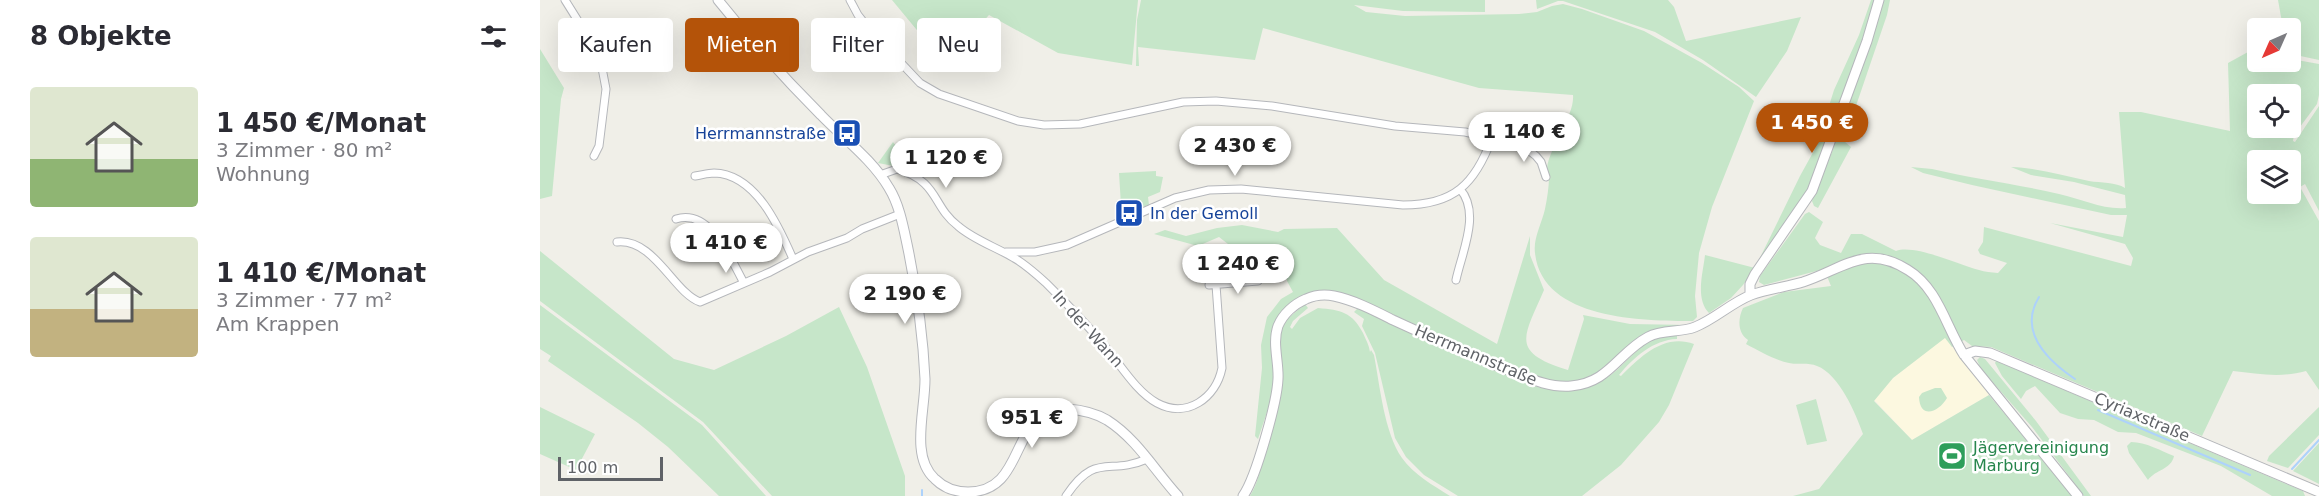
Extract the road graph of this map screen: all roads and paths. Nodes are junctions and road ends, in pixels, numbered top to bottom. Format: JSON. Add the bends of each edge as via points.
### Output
{"nodes":[{"id":1,"x":565,"y":0,"type":"edge"},
{"id":2,"x":718,"y":0,"type":"edge"},
{"id":3,"x":850,"y":0,"type":"edge"},
{"id":4,"x":1879,"y":0,"type":"edge"},
{"id":5,"x":1492,"y":138,"type":"junction"},
{"id":6,"x":594,"y":156,"type":"dead end"},
{"id":7,"x":880,"y":175,"type":"junction"},
{"id":8,"x":695,"y":176,"type":"dead end"},
{"id":9,"x":1546,"y":177,"type":"dead end"},
{"id":10,"x":1460,"y":189,"type":"junction"},
{"id":11,"x":900,"y":214,"type":"junction"},
{"id":12,"x":676,"y":219,"type":"dead end"},
{"id":13,"x":617,"y":242,"type":"dead end"},
{"id":14,"x":1004,"y":252,"type":"junction"},
{"id":15,"x":793,"y":259,"type":"junction"},
{"id":16,"x":1456,"y":280,"type":"dead end"},
{"id":17,"x":1258,"y":281,"type":"dead end"},
{"id":18,"x":744,"y":283,"type":"junction"},
{"id":19,"x":1750,"y":296,"type":"junction"},
{"id":20,"x":1964,"y":355,"type":"junction"},
{"id":21,"x":1147,"y":459,"type":"junction"},
{"id":22,"x":989,"y":492,"type":"edge"},
{"id":23,"x":2319,"y":492,"type":"edge"},
{"id":24,"x":1066,"y":496,"type":"edge"},
{"id":25,"x":1178,"y":496,"type":"edge"},
{"id":26,"x":1243,"y":496,"type":"edge"},
{"id":27,"x":2078,"y":496,"type":"edge"}],
"edges":[{"from":1,"to":6,"type":"street","via":[[595,48],[606,88],[599,146]]},
{"from":2,"to":7,"type":"street","via":[[796,89]]},
{"from":3,"to":5,"type":"street","via":[[869,29],[920,82],[939,94],[1018,121],[1080,124],[1170,104],[1216,102],[1280,107]]},
{"from":4,"to":19,"type":"street","via":[[1812,191],[1755,274]]},
{"from":5,"to":9,"type":"street","via":[[1527,149],[1541,162]]},
{"from":5,"to":10,"type":"street","via":[[1476,174]]},
{"from":7,"to":11,"type":"street"},
{"from":7,"to":14,"type":"street","name":"In der Wann","via":[[897,169],[917,177],[958,226]]},
{"from":8,"to":15,"type":"street","via":[[723,174],[748,188],[771,213]]},
{"from":10,"to":14,"type":"street","via":[[1442,199],[1409,205],[1241,189],[1209,190],[1175,198],[1067,245],[1035,252]]},
{"from":10,"to":16,"type":"street","via":[[1470,213]]},
{"from":11,"to":15,"type":"street"},
{"from":11,"to":22,"type":"street","via":[[913,273],[924,364],[921,438],[926,468],[950,490]]},
{"from":12,"to":18,"type":"street","via":[[690,218],[715,234],[730,253]]},
{"from":13,"to":18,"type":"street","via":[[624,241],[650,255],[692,299],[700,302]]},
{"from":14,"to":17,"type":"street","name":"In der Wann","via":[[1045,283],[1144,392],[1172,408],[1200,402],[1218,382],[1222,368],[1212,285]]},
{"from":15,"to":18,"type":"street"},
{"from":19,"to":20,"type":"street","name":"Herrmannstraße","via":[[1804,281],[1855,259],[1888,260],[1911,271],[1924,285]]},
{"from":19,"to":26,"type":"street","name":"Herrmannstraße","via":[[1693,328],[1650,336],[1593,381],[1563,387],[1541,383],[1454,349],[1346,299],[1324,294],[1305,299],[1289,309],[1278,326],[1278,388],[1253,478]]},
{"from":20,"to":23,"type":"street","name":"Cyriaxstraße","via":[[1975,351],[1990,353]]},
{"from":20,"to":27,"type":"street","name":"Herrmannstraße"},
{"from":21,"to":22,"type":"street","via":[[1104,419],[1085,411],[1058,410],[1032,425],[1007,473]]},
{"from":21,"to":24,"type":"street","via":[[1089,470]]},
{"from":21,"to":25,"type":"street"}]}
